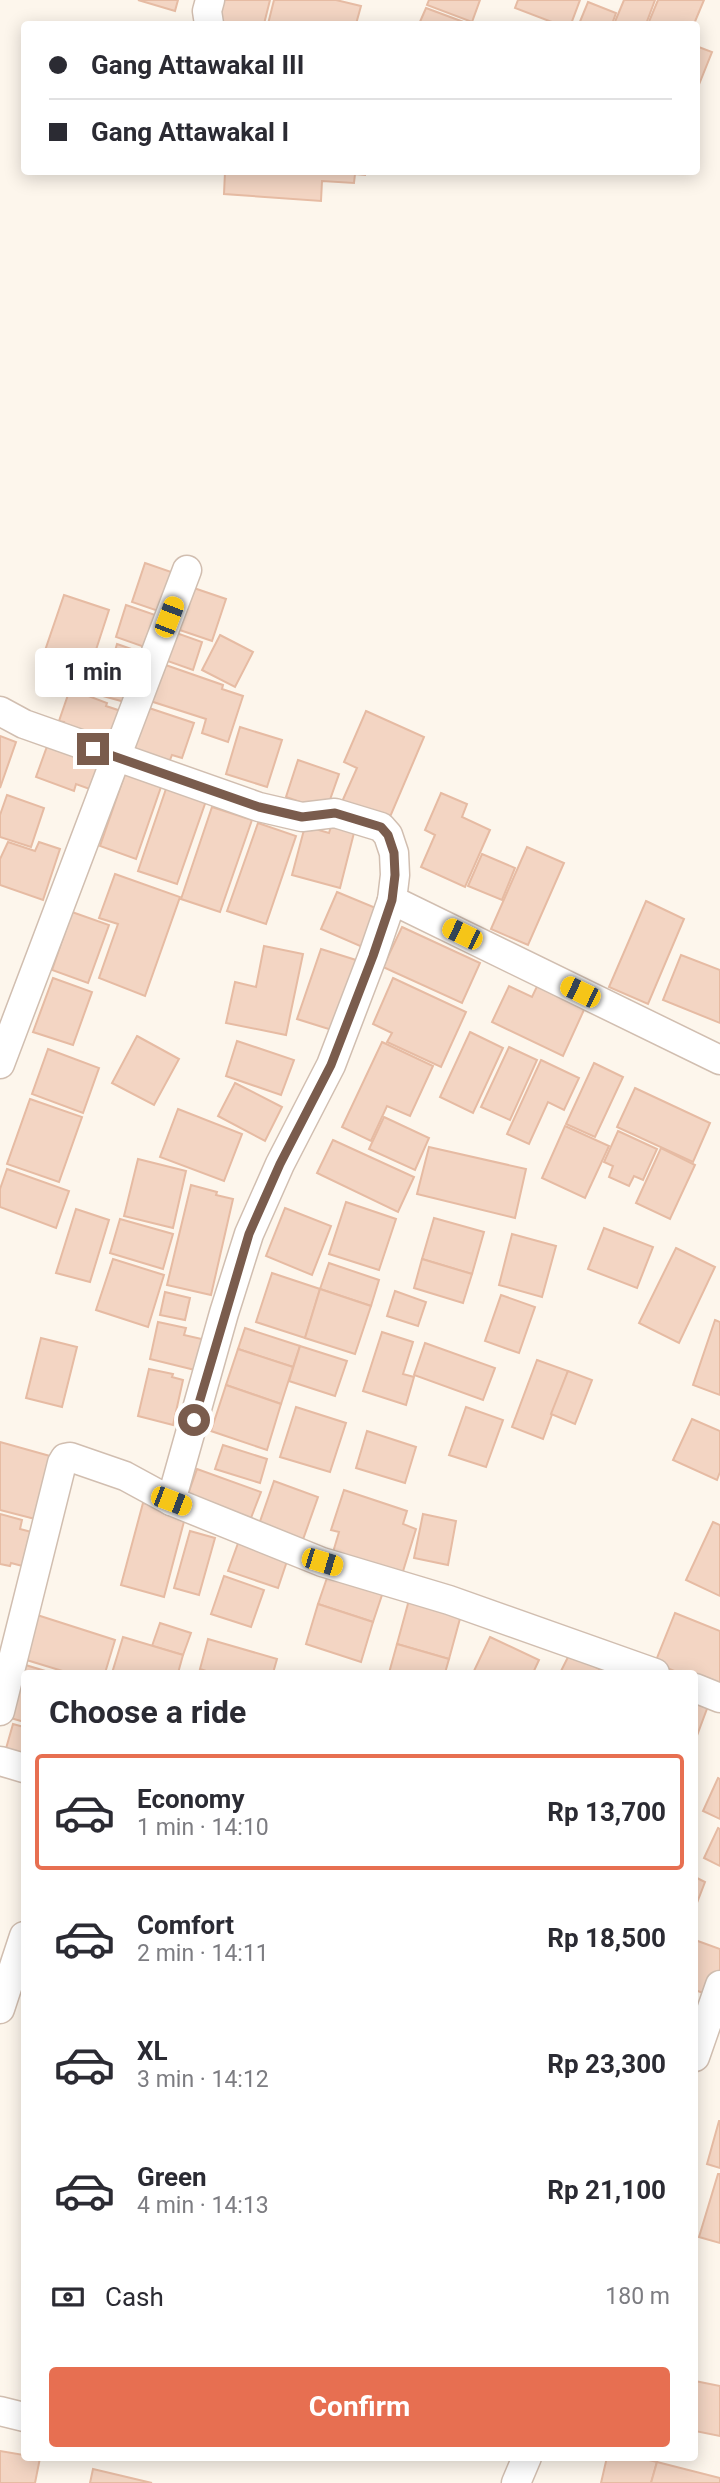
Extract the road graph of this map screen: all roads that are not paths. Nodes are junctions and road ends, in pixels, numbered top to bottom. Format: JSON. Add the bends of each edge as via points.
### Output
{"nodes":[{"id":1,"x":210,"y":0,"type":"edge"},
{"id":2,"x":209,"y":21,"type":"edge"},
{"id":3,"x":187,"y":570,"type":"dead end"},
{"id":4,"x":0,"y":711,"type":"edge"},
{"id":5,"x":116,"y":757,"type":"junction"},
{"id":6,"x":392,"y":900,"type":"junction"},
{"id":7,"x":720,"y":1060,"type":"edge"},
{"id":8,"x":0,"y":1064,"type":"edge"},
{"id":9,"x":171,"y":1501,"type":"junction"},
{"id":10,"x":647,"y":1670,"type":"edge"},
{"id":11,"x":698,"y":1689,"type":"edge"},
{"id":12,"x":720,"y":1698,"type":"edge"},
{"id":13,"x":0,"y":1711,"type":"edge"},
{"id":14,"x":0,"y":1760,"type":"edge"},
{"id":15,"x":21,"y":1767,"type":"edge"},
{"id":16,"x":21,"y":1945,"type":"edge"},
{"id":17,"x":720,"y":1985,"type":"edge"},
{"id":18,"x":0,"y":2009,"type":"edge"},
{"id":19,"x":707,"y":2025,"type":"edge"},
{"id":20,"x":698,"y":2049,"type":"edge"},
{"id":21,"x":0,"y":2410,"type":"edge"},
{"id":22,"x":21,"y":2416,"type":"edge"},
{"id":23,"x":525,"y":2461,"type":"edge"},
{"id":24,"x":516,"y":2483,"type":"edge"}],
"edges":[{"from":1,"to":2,"type":"street"},
{"from":3,"to":5,"type":"street"},
{"from":4,"to":5,"type":"street"},
{"from":5,"to":6,"type":"street","via":[[259,807],[302,817],[335,813],[381,827],[394,853]]},
{"from":5,"to":8,"type":"street"},
{"from":6,"to":7,"type":"street"},
{"from":6,"to":9,"type":"street","via":[[331,1065],[249,1234]]},
{"from":9,"to":10,"type":"street","via":[[322,1562],[449,1600]]},
{"from":9,"to":13,"type":"street","via":[[125,1476],[65,1458]]},
{"from":11,"to":12,"type":"street"},
{"from":14,"to":15,"type":"street"},
{"from":16,"to":18,"type":"street"},
{"from":17,"to":19,"type":"street"},
{"from":19,"to":20,"type":"street"},
{"from":21,"to":22,"type":"street"},
{"from":23,"to":24,"type":"street"}]}
